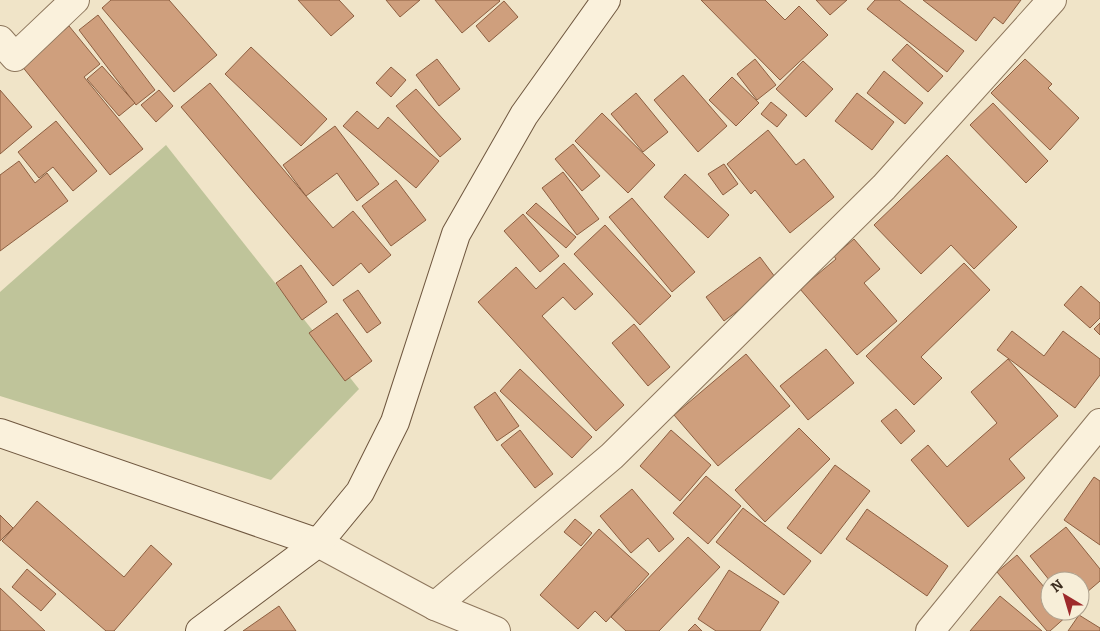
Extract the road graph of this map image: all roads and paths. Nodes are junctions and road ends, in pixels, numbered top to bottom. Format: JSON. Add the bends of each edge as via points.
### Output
{"nodes":[{"id":1,"x":75,"y":0,"type":"edge"},
{"id":2,"x":606,"y":0,"type":"edge"},
{"id":3,"x":1052,"y":0,"type":"edge"},
{"id":4,"x":0,"y":40,"type":"edge"},
{"id":5,"x":1100,"y":423,"type":"edge"},
{"id":6,"x":0,"y":433,"type":"edge"},
{"id":7,"x":318,"y":543,"type":"junction"},
{"id":8,"x":436,"y":606,"type":"junction"},
{"id":9,"x":200,"y":631,"type":"edge"},
{"id":10,"x":496,"y":631,"type":"edge"},
{"id":11,"x":930,"y":631,"type":"edge"}],
"edges":[{"from":1,"to":4,"type":"street","via":[[15,57]]},
{"from":2,"to":7,"type":"street","via":[[524,115],[456,234],[395,422],[360,492]]},
{"from":3,"to":8,"type":"street","via":[[884,187],[619,449]]},
{"from":5,"to":11,"type":"street"},
{"from":6,"to":7,"type":"street"},
{"from":7,"to":8,"type":"street"},
{"from":7,"to":9,"type":"street"},
{"from":8,"to":10,"type":"street"}]}
